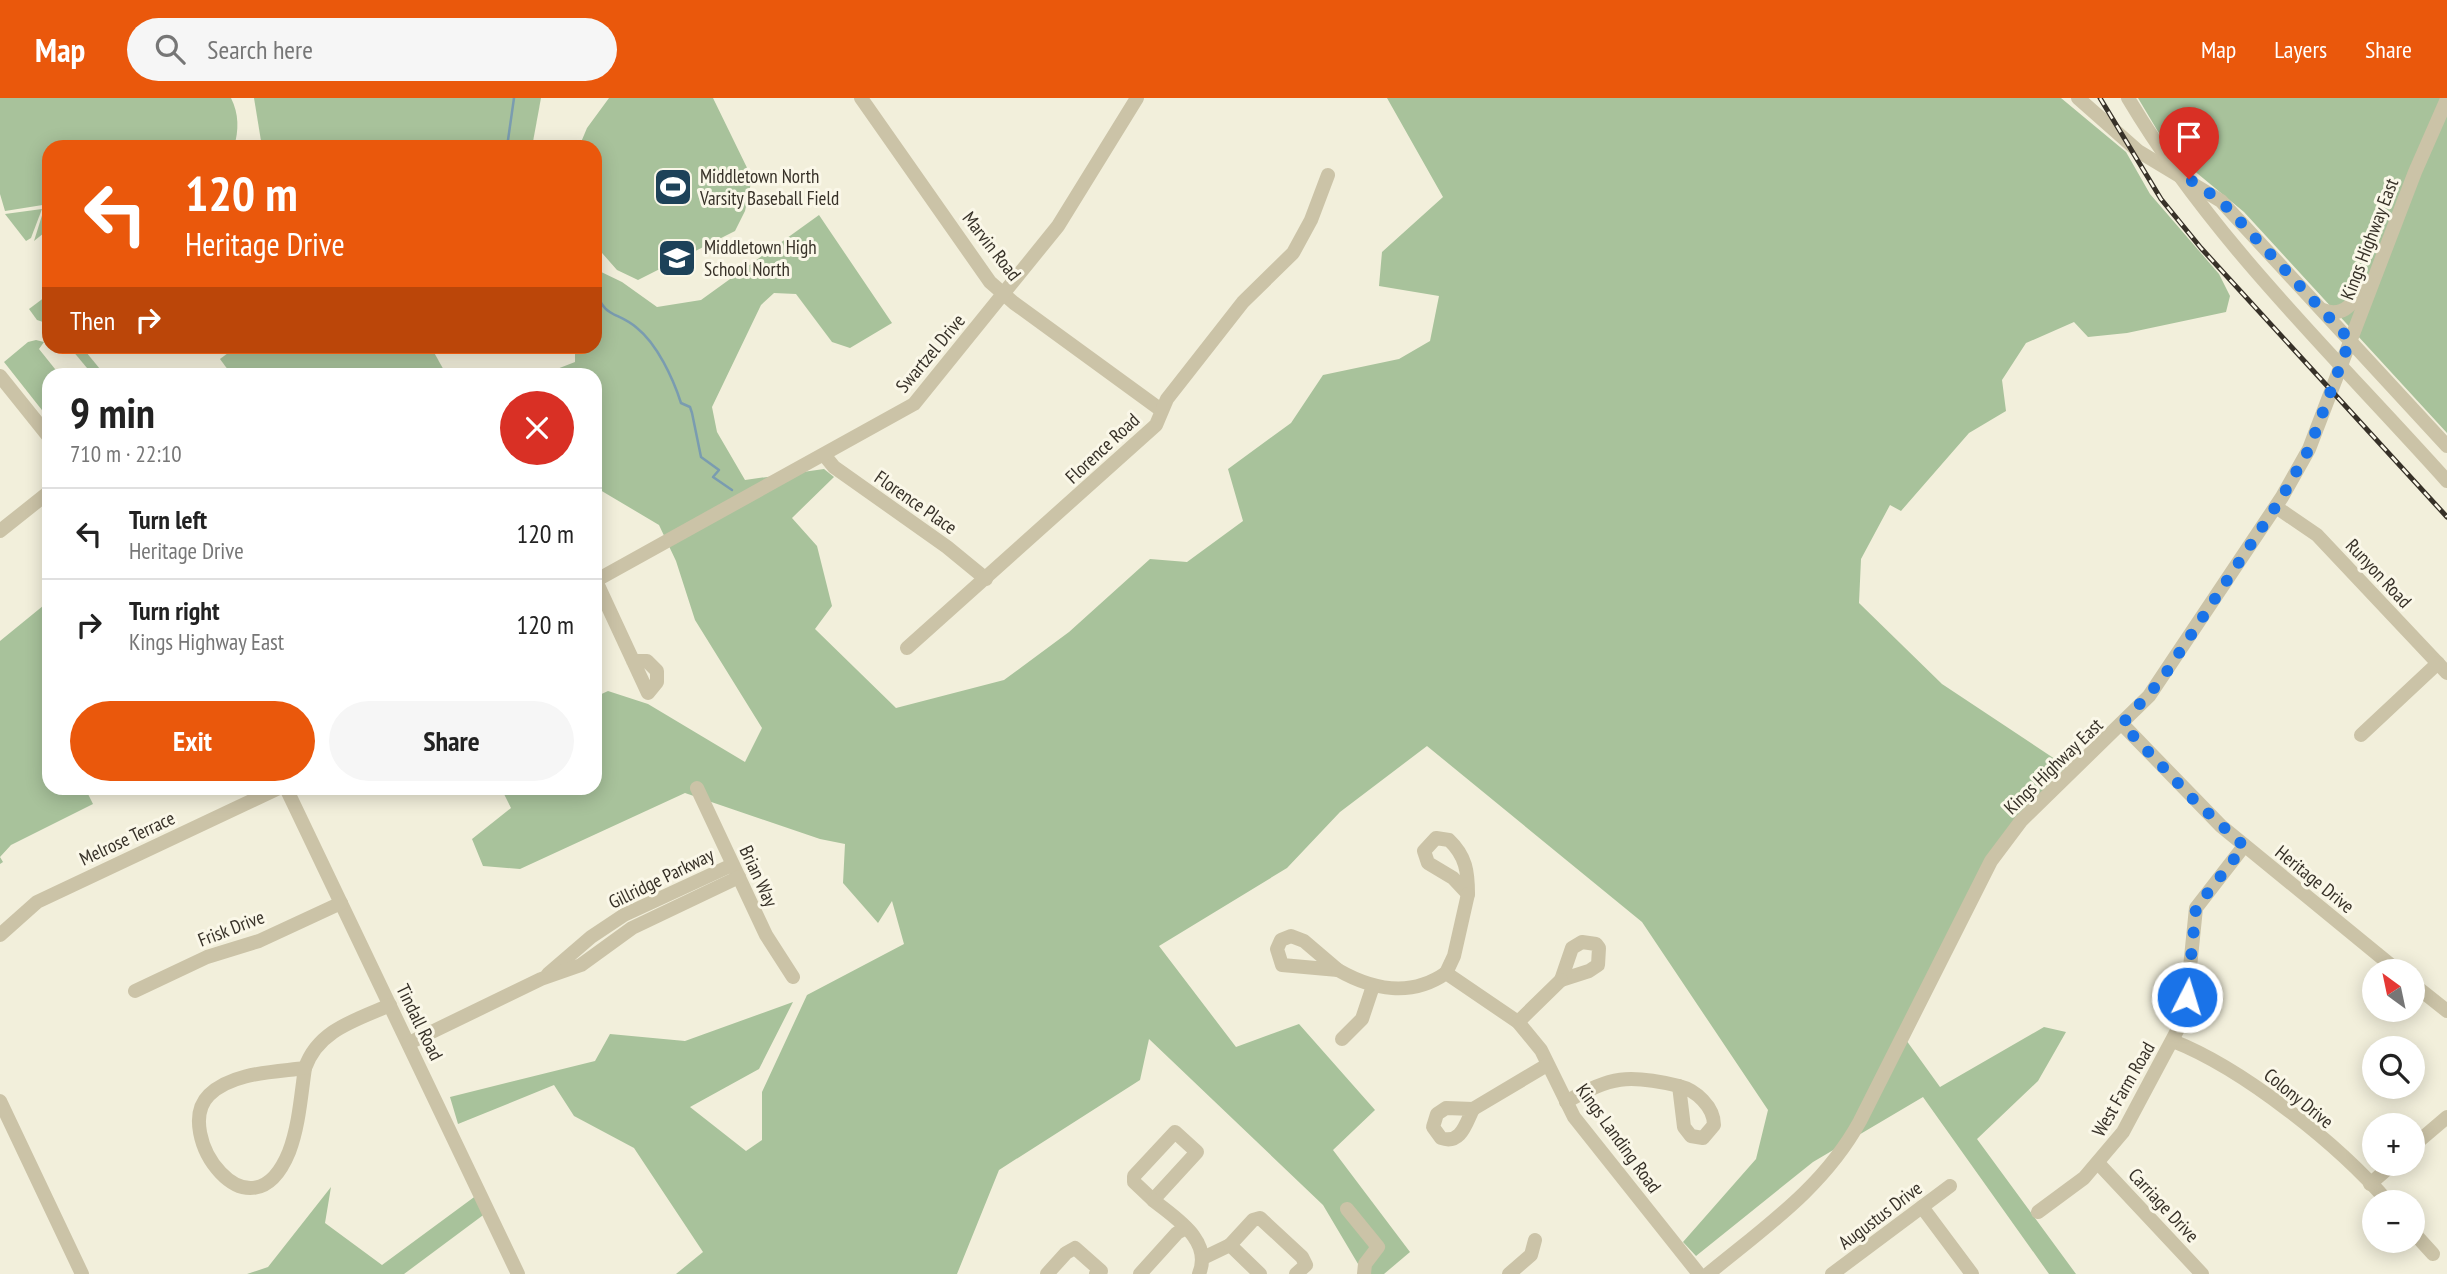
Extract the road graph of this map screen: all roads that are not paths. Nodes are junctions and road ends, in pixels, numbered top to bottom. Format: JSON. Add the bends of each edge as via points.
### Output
{"nodes":[{"id":1,"x":861,"y":98,"type":"edge"},
{"id":2,"x":1137,"y":98,"type":"edge"},
{"id":3,"x":2078,"y":98,"type":"edge"},
{"id":4,"x":2128,"y":98,"type":"edge"},
{"id":5,"x":2447,"y":99,"type":"edge"},
{"id":6,"x":2174,"y":170,"type":"junction"},
{"id":7,"x":1328,"y":175,"type":"dead end"},
{"id":8,"x":2394,"y":226,"type":"junction"},
{"id":9,"x":1003,"y":293,"type":"junction"},
{"id":10,"x":2323,"y":310,"type":"junction"},
{"id":11,"x":2350,"y":340,"type":"junction"},
{"id":12,"x":2342,"y":365,"type":"junction"},
{"id":13,"x":0,"y":376,"type":"edge"},
{"id":14,"x":1161,"y":410,"type":"junction"},
{"id":15,"x":42,"y":428,"type":"edge"},
{"id":16,"x":2447,"y":446,"type":"edge"},
{"id":17,"x":825,"y":456,"type":"junction"},
{"id":18,"x":2447,"y":481,"type":"edge"},
{"id":19,"x":42,"y":498,"type":"edge"},
{"id":20,"x":2276,"y":507,"type":"junction"},
{"id":21,"x":0,"y":531,"type":"edge"},
{"id":22,"x":602,"y":577,"type":"edge"},
{"id":23,"x":986,"y":579,"type":"junction"},
{"id":24,"x":602,"y":596,"type":"edge"},
{"id":25,"x":907,"y":648,"type":"dead end"},
{"id":26,"x":633,"y":662,"type":"dead end"},
{"id":27,"x":2442,"y":668,"type":"edge"},
{"id":28,"x":2122,"y":724,"type":"junction"},
{"id":29,"x":2361,"y":735,"type":"dead end"},
{"id":30,"x":697,"y":788,"type":"dead end"},
{"id":31,"x":264,"y":795,"type":"edge"},
{"id":32,"x":289,"y":795,"type":"edge"},
{"id":33,"x":2244,"y":846,"type":"junction"},
{"id":34,"x":735,"y":871,"type":"junction"},
{"id":35,"x":1468,"y":894,"type":"dead end"},
{"id":36,"x":341,"y":902,"type":"junction"},
{"id":37,"x":664,"y":904,"type":"junction"},
{"id":38,"x":608,"y":925,"type":"junction"},
{"id":39,"x":0,"y":935,"type":"edge"},
{"id":40,"x":617,"y":938,"type":"junction"},
{"id":41,"x":2383,"y":959,"type":"edge"},
{"id":42,"x":1338,"y":970,"type":"dead end"},
{"id":43,"x":1446,"y":973,"type":"junction"},
{"id":44,"x":793,"y":977,"type":"dead end"},
{"id":45,"x":541,"y":979,"type":"junction"},
{"id":46,"x":1561,"y":980,"type":"dead end"},
{"id":47,"x":1373,"y":986,"type":"junction"},
{"id":48,"x":135,"y":991,"type":"dead end"},
{"id":49,"x":2426,"y":992,"type":"edge"},
{"id":50,"x":2444,"y":1004,"type":"edge"},
{"id":51,"x":390,"y":1005,"type":"junction"},
{"id":52,"x":1518,"y":1022,"type":"junction"},
{"id":53,"x":1342,"y":1039,"type":"dead end"},
{"id":54,"x":2173,"y":1041,"type":"junction"},
{"id":55,"x":409,"y":1044,"type":"junction"},
{"id":56,"x":1547,"y":1065,"type":"junction"},
{"id":57,"x":305,"y":1068,"type":"junction"},
{"id":58,"x":1679,"y":1086,"type":"dead end"},
{"id":59,"x":0,"y":1101,"type":"edge"},
{"id":60,"x":1566,"y":1102,"type":"junction"},
{"id":61,"x":1473,"y":1109,"type":"dead end"},
{"id":62,"x":2447,"y":1117,"type":"edge"},
{"id":63,"x":2425,"y":1136,"type":"edge"},
{"id":64,"x":2098,"y":1163,"type":"junction"},
{"id":65,"x":2379,"y":1176,"type":"edge"},
{"id":66,"x":2370,"y":1184,"type":"junction"},
{"id":67,"x":1950,"y":1186,"type":"dead end"},
{"id":68,"x":2376,"y":1190,"type":"edge"},
{"id":69,"x":1153,"y":1200,"type":"junction"},
{"id":70,"x":1922,"y":1207,"type":"junction"},
{"id":71,"x":1347,"y":1209,"type":"dead end"},
{"id":72,"x":2038,"y":1212,"type":"dead end"},
{"id":73,"x":1186,"y":1228,"type":"junction"},
{"id":74,"x":1535,"y":1240,"type":"dead end"},
{"id":75,"x":1230,"y":1245,"type":"junction"},
{"id":76,"x":2425,"y":1245,"type":"edge"},
{"id":77,"x":2433,"y":1254,"type":"dead end"},
{"id":78,"x":1203,"y":1258,"type":"junction"},
{"id":79,"x":1101,"y":1273,"type":"edge"},
{"id":80,"x":1513,"y":1273,"type":"edge"},
{"id":81,"x":82,"y":1274,"type":"edge"},
{"id":82,"x":518,"y":1274,"type":"edge"},
{"id":83,"x":1047,"y":1274,"type":"edge"},
{"id":84,"x":1140,"y":1274,"type":"edge"},
{"id":85,"x":1199,"y":1274,"type":"edge"},
{"id":86,"x":1260,"y":1274,"type":"edge"},
{"id":87,"x":1296,"y":1274,"type":"edge"},
{"id":88,"x":1364,"y":1274,"type":"edge"},
{"id":89,"x":1699,"y":1274,"type":"edge"},
{"id":90,"x":1708,"y":1274,"type":"edge"},
{"id":91,"x":1832,"y":1274,"type":"edge"},
{"id":92,"x":1972,"y":1274,"type":"edge"},
{"id":93,"x":2202,"y":1274,"type":"edge"}],
"edges":[{"from":1,"to":9,"type":"street","name":"Marvin Road","via":[[990,282]]},
{"from":2,"to":9,"type":"street","name":"Swartzel Drive","via":[[1058,226]]},
{"from":3,"to":6,"type":"street","via":[[2138,151]]},
{"from":4,"to":6,"type":"street"},
{"from":5,"to":8,"type":"street","name":"Kings Highway East"},
{"from":6,"to":10,"type":"street","via":[[2221,201]]},
{"from":6,"to":12,"type":"street","via":[[2247,262]]},
{"from":7,"to":14,"type":"street","name":"Florence Road","via":[[1293,253],[1243,302]]},
{"from":8,"to":10,"type":"street","via":[[2351,305],[2335,313]]},
{"from":8,"to":11,"type":"street","name":"Kings Highway East"},
{"from":9,"to":14,"type":"street","name":"Marvin Road"},
{"from":9,"to":17,"type":"street","name":"Swartzel Drive","via":[[915,404]]},
{"from":10,"to":11,"type":"street"},
{"from":11,"to":12,"type":"street","name":"Kings Highway East"},
{"from":11,"to":16,"type":"street"},
{"from":12,"to":18,"type":"street"},
{"from":12,"to":20,"type":"street","name":"Kings Highway East","via":[[2309,449]]},
{"from":13,"to":15,"type":"street"},
{"from":14,"to":23,"type":"street","name":"Florence Road","via":[[1156,425]]},
{"from":17,"to":22,"type":"street","name":"Swartzel Drive"},
{"from":17,"to":23,"type":"street","name":"Florence Place"},
{"from":19,"to":21,"type":"street"},
{"from":20,"to":27,"type":"street","name":"Runyon Road","via":[[2317,535]]},
{"from":20,"to":28,"type":"street","name":"Kings Highway East","via":[[2162,679]]},
{"from":23,"to":25,"type":"street","name":"Florence Road"},
{"from":24,"to":26,"type":"street"},
{"from":27,"to":29,"type":"street"},
{"from":28,"to":33,"type":"street","name":"Heritage Drive"},
{"from":28,"to":90,"type":"street","name":"Kings Highway East","via":[[2021,821],[1991,861],[1836,1161],[1810,1190]]},
{"from":30,"to":34,"type":"street","name":"Brian Way"},
{"from":31,"to":39,"type":"street","name":"Melrose Terrace","via":[[37,902]]},
{"from":32,"to":36,"type":"street","name":"Tindall Road"},
{"from":33,"to":41,"type":"street","name":"Heritage Drive"},
{"from":33,"to":54,"type":"street","name":"West Farm Road","via":[[2196,908],[2187,997]]},
{"from":34,"to":37,"type":"street","name":"Gillridge Parkway"},
{"from":34,"to":44,"type":"street","name":"Brian Way","via":[[766,935]]},
{"from":35,"to":43,"type":"street"},
{"from":36,"to":48,"type":"street","name":"Frisk Drive"},
{"from":36,"to":51,"type":"street","name":"Tindall Road"},
{"from":37,"to":38,"type":"street","name":"Gillridge Parkway"},
{"from":37,"to":40,"type":"street","name":"Gillridge Parkway"},
{"from":38,"to":40,"type":"street"},
{"from":38,"to":45,"type":"street","name":"Gillridge Parkway"},
{"from":40,"to":45,"type":"street","name":"Gillridge Parkway","via":[[581,965]]},
{"from":42,"to":47,"type":"street"},
{"from":43,"to":47,"type":"street","via":[[1413,988]]},
{"from":43,"to":52,"type":"street","name":"Kings Landing Road"},
{"from":45,"to":55,"type":"street","name":"Gillridge Parkway"},
{"from":46,"to":52,"type":"street"},
{"from":47,"to":53,"type":"street","via":[[1362,1019]]},
{"from":49,"to":50,"type":"street"},
{"from":51,"to":55,"type":"street","name":"Tindall Road"},
{"from":51,"to":57,"type":"street","via":[[325,1037],[311,1052]]},
{"from":52,"to":56,"type":"street","name":"Kings Landing Road"},
{"from":54,"to":64,"type":"street","name":"West Farm Road","via":[[2123,1132]]},
{"from":54,"to":66,"type":"street","name":"Colony Drive","via":[[2253,1084]]},
{"from":55,"to":82,"type":"street","name":"Tindall Road"},
{"from":56,"to":60,"type":"street","name":"Kings Landing Road"},
{"from":56,"to":61,"type":"street"},
{"from":57,"to":57,"type":"street","via":[[292,1142],[284,1161],[263,1185],[247,1189],[233,1185],[212,1161],[203,1140],[199,1118],[204,1101],[233,1082]]},
{"from":58,"to":60,"type":"street","via":[[1613,1078]]},
{"from":59,"to":81,"type":"street"},
{"from":60,"to":89,"type":"street","name":"Kings Landing Road"},
{"from":62,"to":63,"type":"street"},
{"from":64,"to":72,"type":"street","name":"West Farm Road"},
{"from":64,"to":93,"type":"street","name":"Carriage Drive"},
{"from":65,"to":66,"type":"street"},
{"from":66,"to":68,"type":"street","name":"Colony Drive"},
{"from":67,"to":70,"type":"street","name":"Augustus Drive"},
{"from":69,"to":69,"type":"street","via":[[1195,1156],[1195,1148],[1179,1133],[1171,1133],[1134,1176],[1134,1182]]},
{"from":69,"to":73,"type":"street"},
{"from":70,"to":91,"type":"street","name":"Augustus Drive"},
{"from":70,"to":92,"type":"street"},
{"from":71,"to":88,"type":"street","via":[[1378,1247],[1365,1264]]},
{"from":73,"to":78,"type":"street","via":[[1201,1247]]},
{"from":73,"to":84,"type":"street"},
{"from":74,"to":80,"type":"street","via":[[1531,1255]]},
{"from":75,"to":78,"type":"street"},
{"from":75,"to":86,"type":"street"},
{"from":75,"to":87,"type":"street","via":[[1253,1220],[1264,1219],[1303,1257],[1306,1265]]},
{"from":76,"to":77,"type":"street"},
{"from":78,"to":85,"type":"street"},
{"from":79,"to":83,"type":"street","via":[[1072,1248]]}]}
